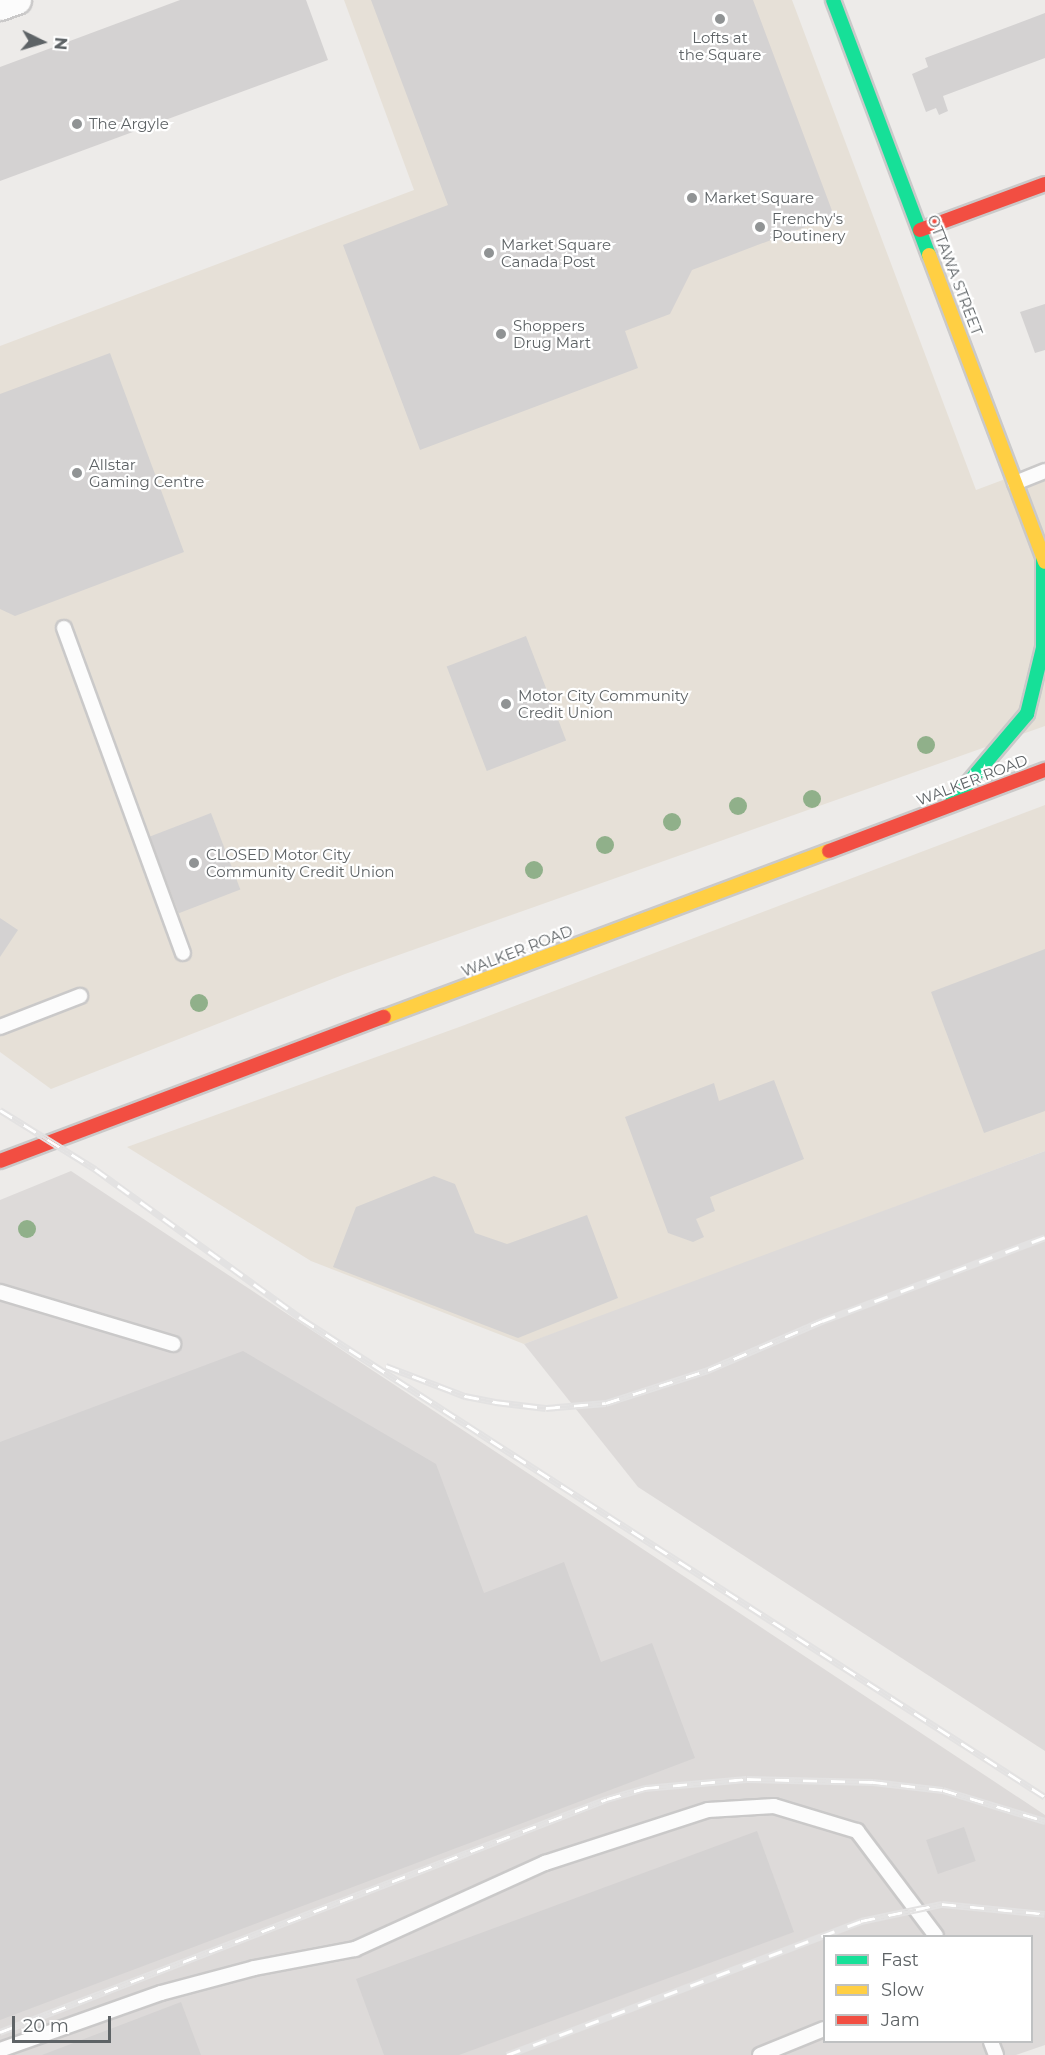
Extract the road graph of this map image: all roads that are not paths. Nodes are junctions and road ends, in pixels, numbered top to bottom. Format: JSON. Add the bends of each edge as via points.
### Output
{"nodes":[{"id":1,"x":16,"y":0,"type":"edge"},
{"id":2,"x":833,"y":0,"type":"edge"},
{"id":3,"x":0,"y":6,"type":"edge"},
{"id":4,"x":1045,"y":184,"type":"edge"},
{"id":5,"x":920,"y":230,"type":"junction"},
{"id":6,"x":1045,"y":471,"type":"edge"},
{"id":7,"x":1015,"y":483,"type":"junction"},
{"id":8,"x":1044,"y":560,"type":"edge"},
{"id":9,"x":64,"y":628,"type":"dead end"},
{"id":10,"x":1045,"y":770,"type":"edge"},
{"id":11,"x":948,"y":807,"type":"junction"},
{"id":12,"x":183,"y":953,"type":"dead end"},
{"id":13,"x":80,"y":996,"type":"dead end"},
{"id":14,"x":0,"y":1026,"type":"edge"},
{"id":15,"x":0,"y":1161,"type":"edge"},
{"id":16,"x":0,"y":1292,"type":"edge"},
{"id":17,"x":173,"y":1344,"type":"dead end"},
{"id":18,"x":935,"y":1935,"type":"edge"},
{"id":19,"x":823,"y":2030,"type":"edge"},
{"id":20,"x":0,"y":2049,"type":"edge"},
{"id":21,"x":760,"y":2055,"type":"edge"}],
"edges":[{"from":1,"to":3,"type":"street"},
{"from":2,"to":5,"type":"main road","name":"OTTAWA STREET"},
{"from":4,"to":5,"type":"main road"},
{"from":5,"to":7,"type":"main road","name":"OTTAWA STREET"},
{"from":6,"to":7,"type":"lane"},
{"from":7,"to":8,"type":"main road","name":"OTTAWA STREET"},
{"from":8,"to":11,"type":"main road","via":[[1043,648],[1027,714]]},
{"from":9,"to":12,"type":"lane"},
{"from":10,"to":11,"type":"main road","name":"WALKER ROAD"},
{"from":11,"to":15,"type":"main road","name":"WALKER ROAD"},
{"from":13,"to":14,"type":"lane"},
{"from":16,"to":17,"type":"lane"},
{"from":18,"to":20,"type":"lane","via":[[857,1831],[774,1806],[708,1810],[545,1863],[355,1949],[254,1968],[161,1994]]},
{"from":19,"to":21,"type":"lane"}]}
